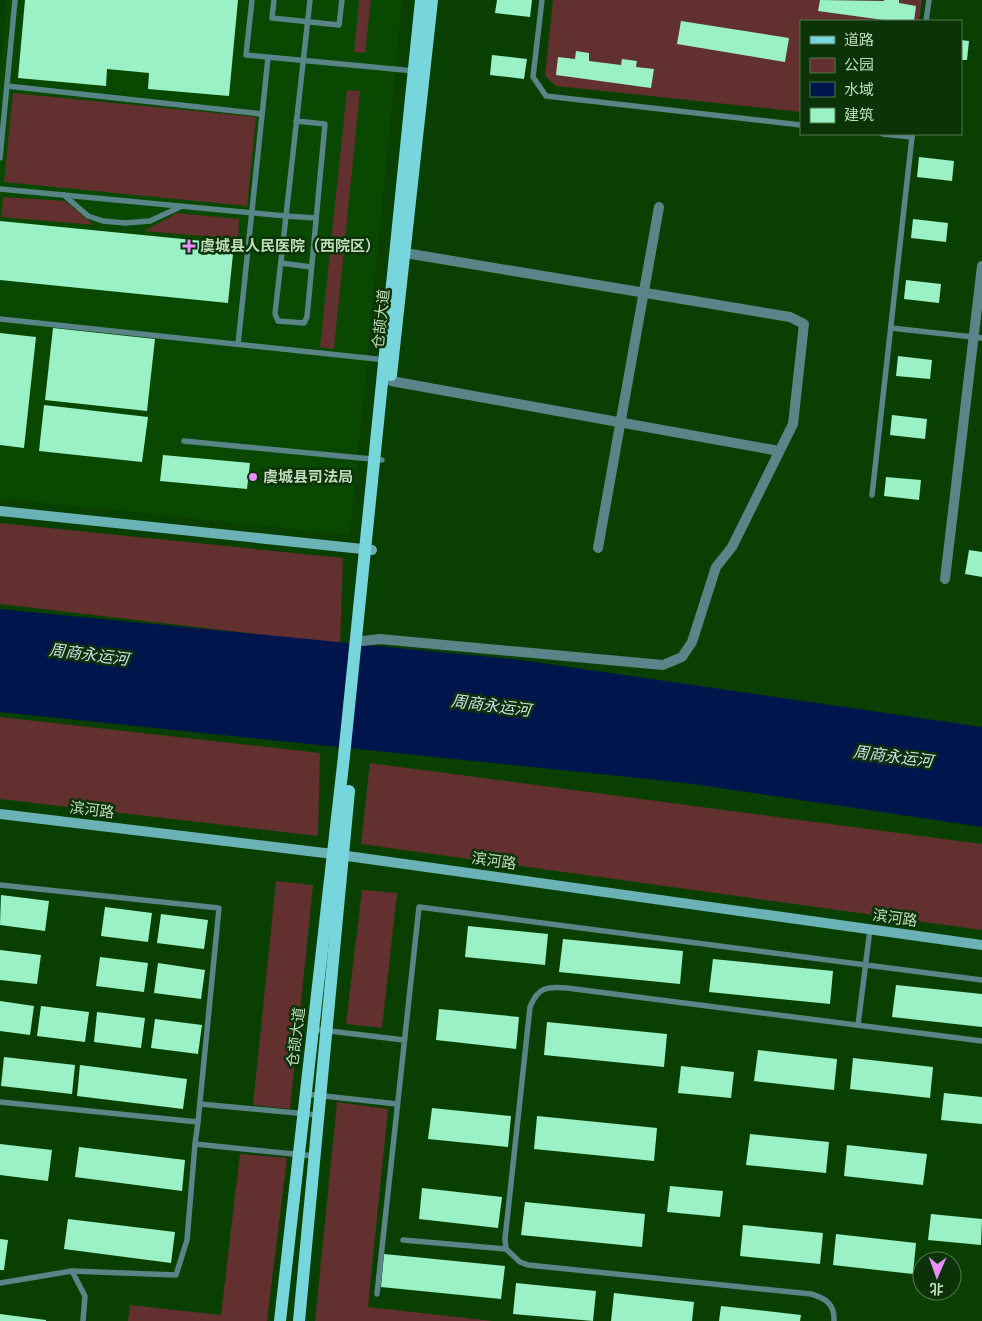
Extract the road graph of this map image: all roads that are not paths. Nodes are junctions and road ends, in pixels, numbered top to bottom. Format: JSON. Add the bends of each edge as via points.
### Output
{"nodes":[{"id":1,"x":15,"y":0,"type":"edge"},
{"id":2,"x":252,"y":0,"type":"edge"},
{"id":3,"x":274,"y":0,"type":"edge"},
{"id":4,"x":310,"y":0,"type":"edge"},
{"id":5,"x":342,"y":0,"type":"edge"},
{"id":6,"x":420,"y":0,"type":"edge"},
{"id":7,"x":432,"y":0,"type":"edge"},
{"id":8,"x":542,"y":0,"type":"edge"},
{"id":9,"x":929,"y":0,"type":"edge"},
{"id":10,"x":926,"y":20,"type":"edge"},
{"id":11,"x":307,"y":22,"type":"junction"},
{"id":12,"x":268,"y":58,"type":"junction"},
{"id":13,"x":303,"y":61,"type":"junction"},
{"id":14,"x":419,"y":71,"type":"junction"},
{"id":15,"x":7,"y":86,"type":"junction"},
{"id":16,"x":262,"y":114,"type":"junction"},
{"id":17,"x":296,"y":121,"type":"junction"},
{"id":18,"x":800,"y":124,"type":"edge"},
{"id":19,"x":912,"y":135,"type":"edge"},
{"id":20,"x":0,"y":158,"type":"edge"},
{"id":21,"x":0,"y":189,"type":"edge"},
{"id":22,"x":64,"y":195,"type":"junction"},
{"id":23,"x":181,"y":206,"type":"junction"},
{"id":24,"x":658,"y":207,"type":"dead end"},
{"id":25,"x":251,"y":212,"type":"junction"},
{"id":26,"x":286,"y":216,"type":"junction"},
{"id":27,"x":316,"y":218,"type":"junction"},
{"id":28,"x":400,"y":252,"type":"junction"},
{"id":29,"x":281,"y":263,"type":"junction"},
{"id":30,"x":982,"y":266,"type":"edge"},
{"id":31,"x":312,"y":267,"type":"junction"},
{"id":32,"x":643,"y":292,"type":"junction"},
{"id":33,"x":0,"y":319,"type":"edge"},
{"id":34,"x":891,"y":328,"type":"junction"},
{"id":35,"x":978,"y":337,"type":"edge"},
{"id":36,"x":238,"y":344,"type":"junction"},
{"id":37,"x":388,"y":360,"type":"junction"},
{"id":38,"x":391,"y":381,"type":"junction"},
{"id":39,"x":620,"y":422,"type":"junction"},
{"id":40,"x":184,"y":440,"type":"dead end"},
{"id":41,"x":779,"y":451,"type":"junction"},
{"id":42,"x":378,"y":459,"type":"junction"},
{"id":43,"x":872,"y":495,"type":"dead end"},
{"id":44,"x":0,"y":511,"type":"edge"},
{"id":45,"x":598,"y":548,"type":"dead end"},
{"id":46,"x":369,"y":549,"type":"junction"},
{"id":47,"x":945,"y":579,"type":"dead end"},
{"id":48,"x":359,"y":641,"type":"junction"},
{"id":49,"x":0,"y":814,"type":"edge"},
{"id":50,"x":338,"y":855,"type":"junction"},
{"id":51,"x":0,"y":886,"type":"edge"},
{"id":52,"x":870,"y":930,"type":"junction"},
{"id":53,"x":982,"y":945,"type":"edge"},
{"id":54,"x":865,"y":965,"type":"junction"},
{"id":55,"x":982,"y":980,"type":"edge"},
{"id":56,"x":858,"y":1025,"type":"junction"},
{"id":57,"x":313,"y":1029,"type":"junction"},
{"id":58,"x":326,"y":1031,"type":"junction"},
{"id":59,"x":404,"y":1040,"type":"junction"},
{"id":60,"x":982,"y":1041,"type":"edge"},
{"id":61,"x":306,"y":1094,"type":"junction"},
{"id":62,"x":320,"y":1096,"type":"junction"},
{"id":63,"x":0,"y":1102,"type":"edge"},
{"id":64,"x":200,"y":1104,"type":"junction"},
{"id":65,"x":397,"y":1104,"type":"junction"},
{"id":66,"x":303,"y":1114,"type":"junction"},
{"id":67,"x":318,"y":1115,"type":"junction"},
{"id":68,"x":198,"y":1122,"type":"junction"},
{"id":69,"x":196,"y":1144,"type":"junction"},
{"id":70,"x":298,"y":1155,"type":"junction"},
{"id":71,"x":314,"y":1157,"type":"junction"},
{"id":72,"x":403,"y":1240,"type":"dead end"},
{"id":73,"x":506,"y":1249,"type":"junction"},
{"id":74,"x":72,"y":1271,"type":"junction"},
{"id":75,"x":0,"y":1283,"type":"edge"},
{"id":76,"x":377,"y":1294,"type":"dead end"},
{"id":77,"x":83,"y":1321,"type":"edge"},
{"id":78,"x":280,"y":1321,"type":"edge"},
{"id":79,"x":299,"y":1321,"type":"edge"},
{"id":80,"x":834,"y":1321,"type":"edge"}],
"edges":[{"from":1,"to":15,"type":"lane"},
{"from":2,"to":12,"type":"lane","via":[[246,55]]},
{"from":3,"to":11,"type":"lane","via":[[272,18]]},
{"from":4,"to":11,"type":"lane"},
{"from":5,"to":11,"type":"lane","via":[[339,25]]},
{"from":6,"to":14,"type":"main road","name":"仓颉大道"},
{"from":7,"to":14,"type":"main road","name":"仓颉大道"},
{"from":8,"to":18,"type":"lane","via":[[533,77],[546,96]]},
{"from":9,"to":10,"type":"lane"},
{"from":11,"to":13,"type":"lane"},
{"from":12,"to":13,"type":"lane"},
{"from":12,"to":16,"type":"lane"},
{"from":13,"to":14,"type":"lane"},
{"from":13,"to":17,"type":"lane"},
{"from":14,"to":28,"type":"main road","name":"仓颉大道"},
{"from":15,"to":16,"type":"lane"},
{"from":15,"to":20,"type":"lane"},
{"from":16,"to":25,"type":"lane"},
{"from":17,"to":26,"type":"lane"},
{"from":17,"to":27,"type":"lane","via":[[325,124]]},
{"from":19,"to":34,"type":"lane"},
{"from":21,"to":22,"type":"lane"},
{"from":22,"to":23,"type":"lane"},
{"from":22,"to":23,"type":"lane","via":[[88,216],[103,221],[150,221]]},
{"from":23,"to":25,"type":"lane"},
{"from":24,"to":32,"type":"street"},
{"from":25,"to":26,"type":"lane"},
{"from":25,"to":36,"type":"lane"},
{"from":26,"to":27,"type":"lane"},
{"from":26,"to":29,"type":"lane"},
{"from":27,"to":31,"type":"lane"},
{"from":28,"to":32,"type":"street"},
{"from":28,"to":37,"type":"main road","name":"仓颉大道"},
{"from":29,"to":31,"type":"lane"},
{"from":29,"to":31,"type":"lane","via":[[275,314],[278,321],[304,323]]},
{"from":30,"to":35,"type":"street"},
{"from":32,"to":39,"type":"street"},
{"from":32,"to":41,"type":"street","via":[[790,317],[804,324],[793,424]]},
{"from":33,"to":36,"type":"lane"},
{"from":34,"to":35,"type":"lane"},
{"from":34,"to":43,"type":"lane"},
{"from":35,"to":47,"type":"street"},
{"from":36,"to":37,"type":"lane"},
{"from":37,"to":38,"type":"main road","name":"仓颉大道"},
{"from":37,"to":42,"type":"main road","name":"仓颉大道"},
{"from":38,"to":39,"type":"street"},
{"from":38,"to":42,"type":"main road","name":"仓颉大道"},
{"from":39,"to":41,"type":"street"},
{"from":39,"to":45,"type":"street"},
{"from":40,"to":42,"type":"lane"},
{"from":41,"to":48,"type":"street","via":[[732,547],[716,567],[692,642],[682,658],[663,665],[380,639]]},
{"from":42,"to":46,"type":"main road","name":"仓颉大道"},
{"from":44,"to":46,"type":"street"},
{"from":46,"to":48,"type":"main road","name":"仓颉大道"},
{"from":48,"to":50,"type":"main road","name":"仓颉大道"},
{"from":49,"to":50,"type":"street","name":"滨河路"},
{"from":50,"to":52,"type":"street","name":"滨河路"},
{"from":50,"to":57,"type":"main road","name":"仓颉大道"},
{"from":50,"to":58,"type":"main road","name":"仓颉大道"},
{"from":51,"to":64,"type":"lane","via":[[219,908]]},
{"from":52,"to":53,"type":"street","name":"滨河路"},
{"from":52,"to":54,"type":"lane"},
{"from":54,"to":55,"type":"lane"},
{"from":54,"to":56,"type":"lane"},
{"from":54,"to":59,"type":"lane","via":[[419,907]]},
{"from":56,"to":60,"type":"lane"},
{"from":56,"to":73,"type":"lane","via":[[552,986],[541,990],[530,1007]]},
{"from":57,"to":58,"type":"lane"},
{"from":57,"to":61,"type":"main road","name":"仓颉大道"},
{"from":58,"to":59,"type":"lane"},
{"from":58,"to":62,"type":"main road","name":"仓颉大道"},
{"from":59,"to":65,"type":"lane"},
{"from":61,"to":62,"type":"lane"},
{"from":61,"to":66,"type":"main road","name":"仓颉大道"},
{"from":62,"to":65,"type":"lane"},
{"from":62,"to":67,"type":"main road","name":"仓颉大道"},
{"from":63,"to":68,"type":"lane"},
{"from":64,"to":66,"type":"lane"},
{"from":64,"to":68,"type":"lane"},
{"from":65,"to":76,"type":"lane"},
{"from":66,"to":67,"type":"lane"},
{"from":66,"to":70,"type":"main road","name":"仓颉大道"},
{"from":67,"to":71,"type":"main road","name":"仓颉大道"},
{"from":68,"to":69,"type":"lane"},
{"from":69,"to":70,"type":"lane"},
{"from":69,"to":74,"type":"lane","via":[[187,1240],[176,1275]]},
{"from":70,"to":71,"type":"lane"},
{"from":70,"to":78,"type":"main road","name":"仓颉大道"},
{"from":71,"to":79,"type":"main road","name":"仓颉大道"},
{"from":72,"to":73,"type":"lane"},
{"from":73,"to":80,"type":"lane","via":[[528,1265],[811,1294],[823,1297],[830,1304]]},
{"from":74,"to":75,"type":"lane"},
{"from":74,"to":77,"type":"lane","via":[[85,1296]]}]}
